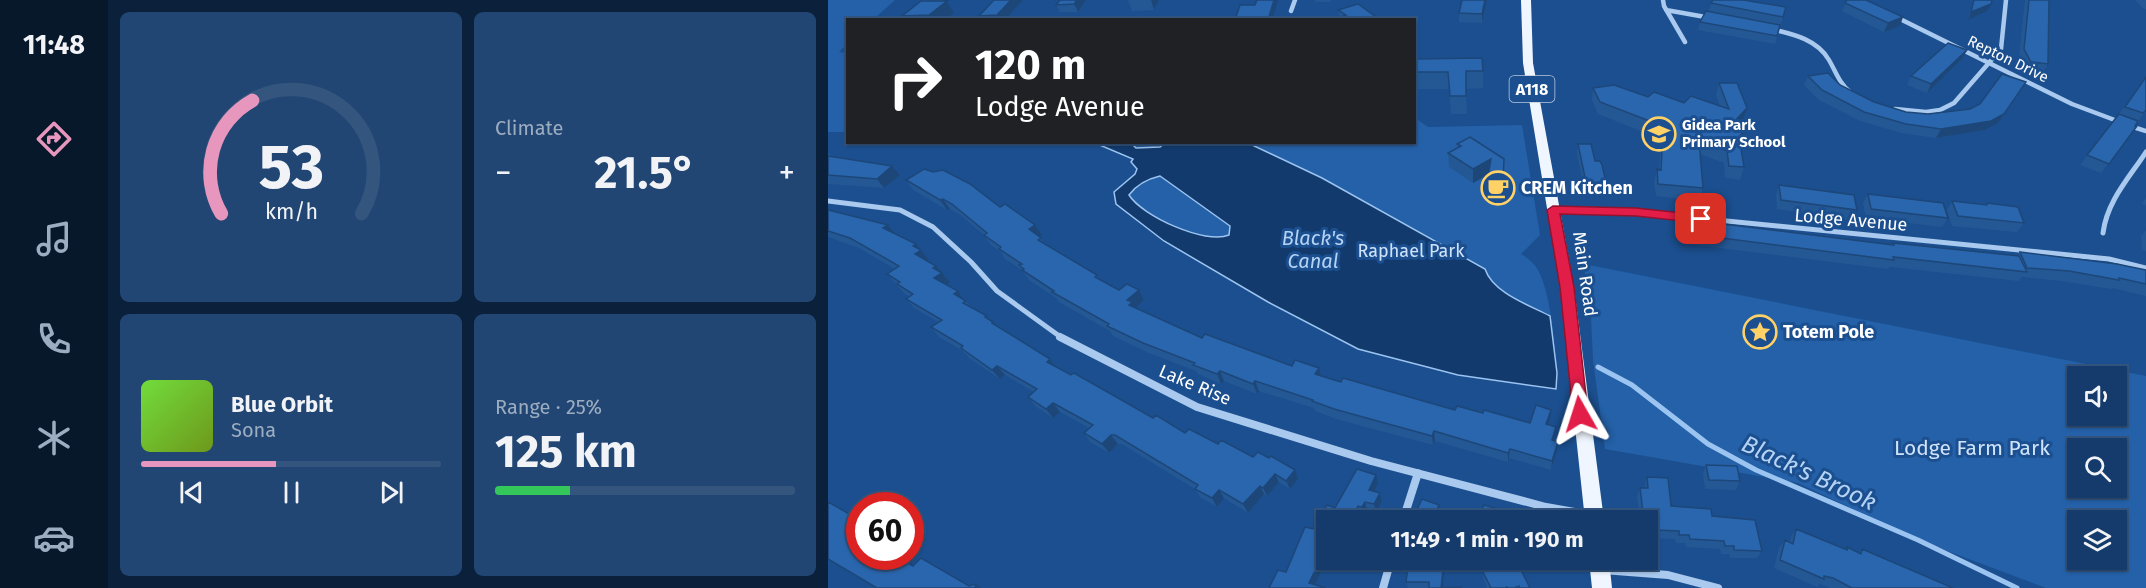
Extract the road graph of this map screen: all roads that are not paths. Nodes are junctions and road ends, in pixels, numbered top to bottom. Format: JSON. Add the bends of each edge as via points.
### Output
{"nodes":[{"id":1,"x":1294,"y":0,"type":"edge"},
{"id":2,"x":1526,"y":0,"type":"edge"},
{"id":3,"x":1663,"y":0,"type":"edge"},
{"id":4,"x":2006,"y":0,"type":"edge"},
{"id":5,"x":1666,"y":10,"type":"junction"},
{"id":6,"x":1291,"y":11,"type":"dead end"},
{"id":7,"x":1893,"y":15,"type":"edge"},
{"id":8,"x":1722,"y":20,"type":"edge"},
{"id":9,"x":1767,"y":28,"type":"edge"},
{"id":10,"x":1685,"y":42,"type":"dead end"},
{"id":11,"x":1989,"y":62,"type":"junction"},
{"id":12,"x":1856,"y":95,"type":"edge"},
{"id":13,"x":1889,"y":108,"type":"edge"},
{"id":14,"x":2146,"y":131,"type":"edge"},
{"id":15,"x":2146,"y":152,"type":"edge"},
{"id":16,"x":828,"y":201,"type":"edge"},
{"id":17,"x":1553,"y":210,"type":"junction"},
{"id":18,"x":2103,"y":233,"type":"dead end"},
{"id":19,"x":2146,"y":268,"type":"edge"},
{"id":20,"x":1418,"y":473,"type":"junction"},
{"id":21,"x":1405,"y":510,"type":"edge"},
{"id":22,"x":1563,"y":510,"type":"edge"},
{"id":23,"x":1593,"y":510,"type":"edge"},
{"id":24,"x":1388,"y":570,"type":"edge"},
{"id":25,"x":1601,"y":572,"type":"edge"},
{"id":26,"x":1383,"y":588,"type":"edge"},
{"id":27,"x":1718,"y":588,"type":"edge"}],
"edges":[{"from":1,"to":6,"type":"street"},
{"from":2,"to":17,"type":"main road","name":"Main Road","number":"A118","via":[[1528,63]]},
{"from":3,"to":5,"type":"street"},
{"from":4,"to":11,"type":"street","via":[[2001,49]]},
{"from":5,"to":8,"type":"street"},
{"from":5,"to":10,"type":"street"},
{"from":7,"to":11,"type":"street","name":"Repton Drive"},
{"from":9,"to":12,"type":"street","via":[[1806,40],[1825,53],[1846,90]]},
{"from":11,"to":13,"type":"street","via":[[1954,104],[1945,109],[1930,112]]},
{"from":11,"to":14,"type":"street","name":"Repton Drive","via":[[2080,108]]},
{"from":15,"to":18,"type":"street","via":[[2109,211]]},
{"from":16,"to":20,"type":"street","name":"Lake Rise","via":[[900,210],[933,227],[997,291],[1063,339],[1197,406]]},
{"from":17,"to":19,"type":"street","name":"Lodge Avenue","via":[[1636,212],[2109,259]]},
{"from":17,"to":23,"type":"main road","name":"Main Road","number":"A118","via":[[1567,287]]},
{"from":20,"to":21,"type":"street"},
{"from":20,"to":22,"type":"street","name":"Lake Rise"},
{"from":24,"to":26,"type":"street"},
{"from":25,"to":27,"type":"street","via":[[1668,575]]}]}
